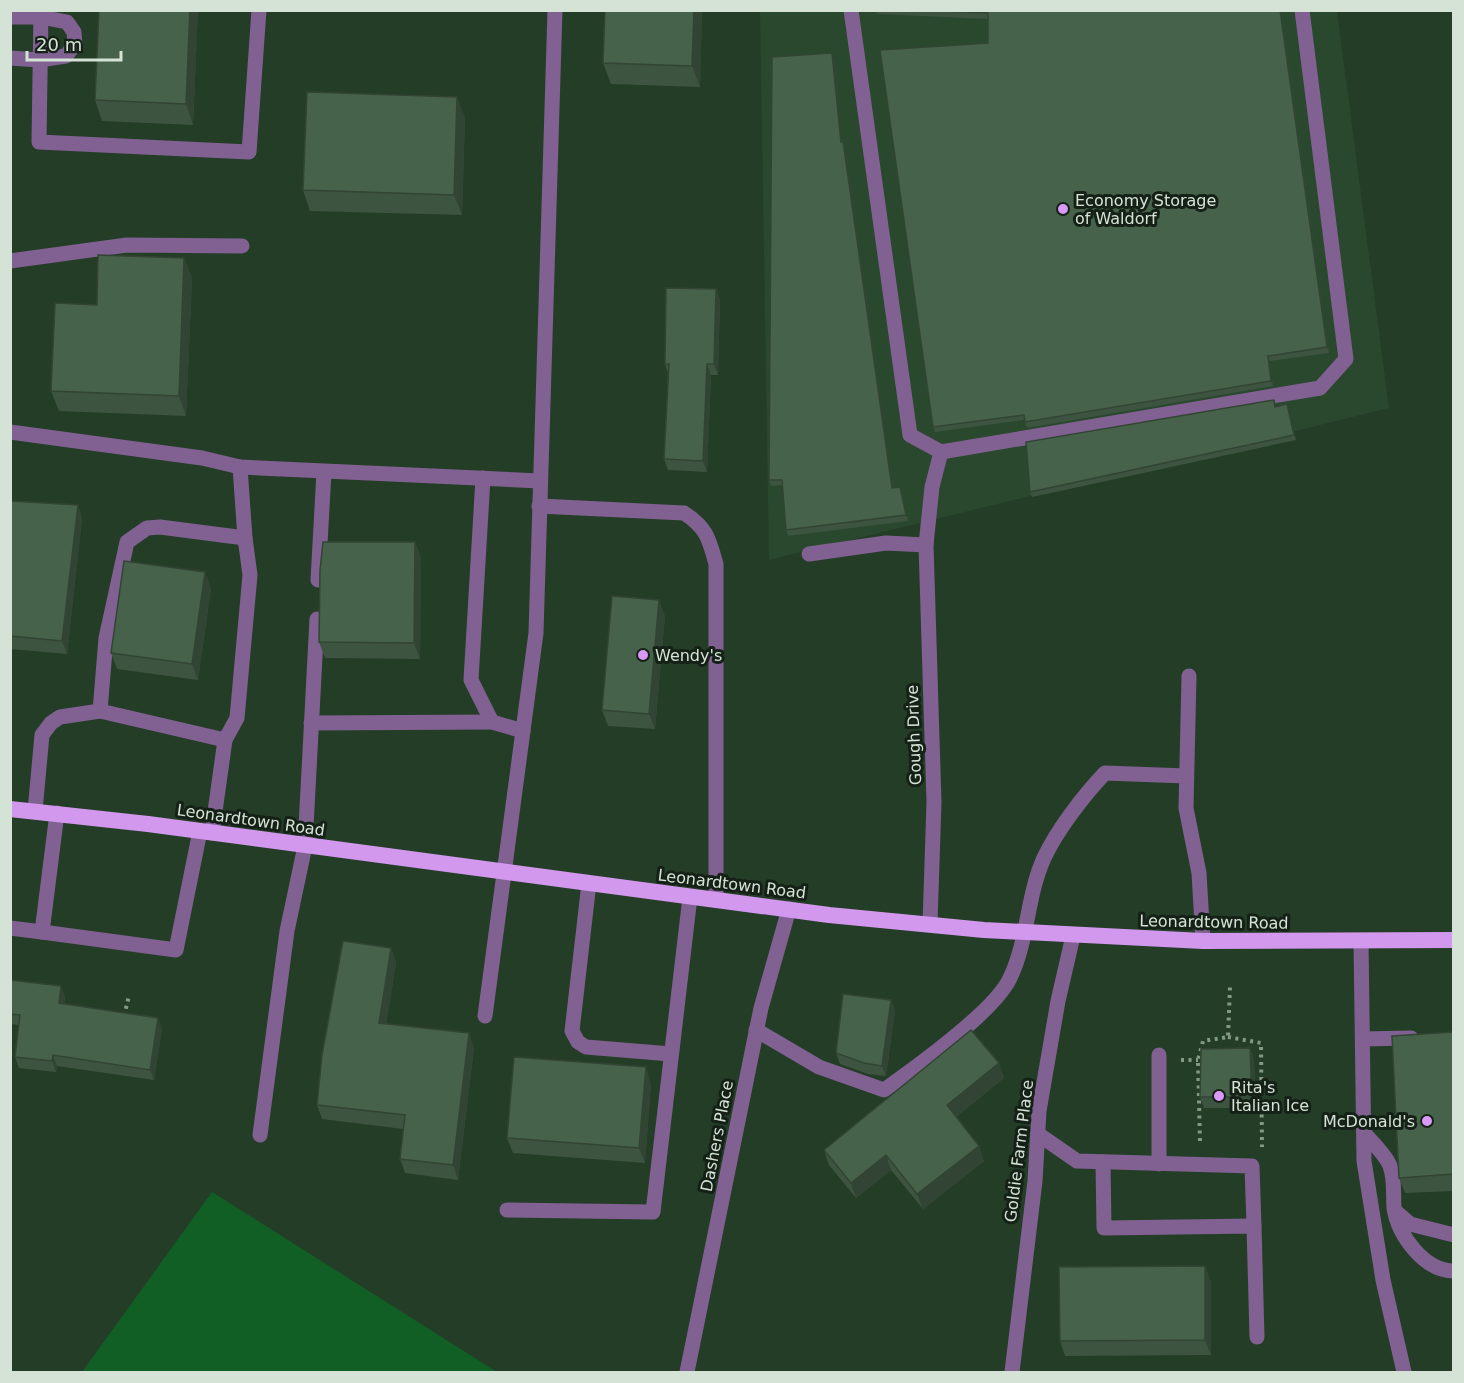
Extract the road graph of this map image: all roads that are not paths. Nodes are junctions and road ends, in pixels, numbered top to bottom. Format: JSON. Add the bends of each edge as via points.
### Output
{"nodes":[{"id":1,"x":259,"y":10,"type":"edge"},
{"id":2,"x":555,"y":10,"type":"edge"},
{"id":3,"x":851,"y":10,"type":"edge"},
{"id":4,"x":1302,"y":10,"type":"edge"},
{"id":5,"x":41,"y":14,"type":"edge"},
{"id":6,"x":10,"y":17,"type":"edge"},
{"id":7,"x":10,"y":58,"type":"edge"},
{"id":8,"x":39,"y":60,"type":"junction"},
{"id":9,"x":242,"y":246,"type":"dead end"},
{"id":10,"x":10,"y":261,"type":"edge"},
{"id":11,"x":10,"y":432,"type":"edge"},
{"id":12,"x":941,"y":452,"type":"junction"},
{"id":13,"x":240,"y":467,"type":"junction"},
{"id":14,"x":324,"y":472,"type":"junction"},
{"id":15,"x":483,"y":478,"type":"junction"},
{"id":16,"x":540,"y":481,"type":"junction"},
{"id":17,"x":539,"y":506,"type":"junction"},
{"id":18,"x":245,"y":538,"type":"junction"},
{"id":19,"x":926,"y":545,"type":"junction"},
{"id":20,"x":809,"y":554,"type":"dead end"},
{"id":21,"x":318,"y":580,"type":"edge"},
{"id":22,"x":317,"y":619,"type":"edge"},
{"id":23,"x":1189,"y":676,"type":"dead end"},
{"id":24,"x":100,"y":711,"type":"junction"},
{"id":25,"x":492,"y":722,"type":"junction"},
{"id":26,"x":311,"y":723,"type":"junction"},
{"id":27,"x":523,"y":731,"type":"junction"},
{"id":28,"x":225,"y":740,"type":"junction"},
{"id":29,"x":1186,"y":776,"type":"junction"},
{"id":30,"x":10,"y":809,"type":"edge"},
{"id":31,"x":34,"y":811,"type":"junction"},
{"id":32,"x":57,"y":813,"type":"junction"},
{"id":33,"x":206,"y":832,"type":"junction"},
{"id":34,"x":305,"y":846,"type":"junction"},
{"id":35,"x":506,"y":873,"type":"junction"},
{"id":36,"x":590,"y":884,"type":"junction"},
{"id":37,"x":690,"y":897,"type":"junction"},
{"id":38,"x":716,"y":900,"type":"junction"},
{"id":39,"x":789,"y":909,"type":"junction"},
{"id":40,"x":930,"y":924,"type":"junction"},
{"id":41,"x":10,"y":928,"type":"edge"},
{"id":42,"x":42,"y":932,"type":"junction"},
{"id":43,"x":1024,"y":933,"type":"junction"},
{"id":44,"x":1073,"y":936,"type":"junction"},
{"id":45,"x":1454,"y":940,"type":"edge"},
{"id":46,"x":1203,"y":941,"type":"junction"},
{"id":47,"x":1360,"y":941,"type":"junction"},
{"id":48,"x":485,"y":1016,"type":"dead end"},
{"id":49,"x":756,"y":1030,"type":"junction"},
{"id":50,"x":1431,"y":1038,"type":"edge"},
{"id":51,"x":1363,"y":1039,"type":"junction"},
{"id":52,"x":671,"y":1054,"type":"junction"},
{"id":53,"x":1159,"y":1055,"type":"dead end"},
{"id":54,"x":1364,"y":1133,"type":"junction"},
{"id":55,"x":1038,"y":1134,"type":"junction"},
{"id":56,"x":260,"y":1135,"type":"dead end"},
{"id":57,"x":1103,"y":1162,"type":"junction"},
{"id":58,"x":1159,"y":1164,"type":"junction"},
{"id":59,"x":507,"y":1210,"type":"dead end"},
{"id":60,"x":1395,"y":1211,"type":"junction"},
{"id":61,"x":1254,"y":1226,"type":"junction"},
{"id":62,"x":1454,"y":1236,"type":"edge"},
{"id":63,"x":1454,"y":1271,"type":"edge"},
{"id":64,"x":1257,"y":1336,"type":"dead end"},
{"id":65,"x":687,"y":1372,"type":"edge"},
{"id":66,"x":1012,"y":1372,"type":"edge"},
{"id":67,"x":1404,"y":1372,"type":"edge"}],
"edges":[{"from":1,"to":8,"type":"street","via":[[249,152],[39,142]]},
{"from":2,"to":16,"type":"street"},
{"from":3,"to":12,"type":"street","via":[[910,435]]},
{"from":4,"to":12,"type":"street","via":[[1346,359],[1320,388]]},
{"from":5,"to":6,"type":"street"},
{"from":5,"to":8,"type":"street"},
{"from":5,"to":8,"type":"street","via":[[67,22],[74,32],[75,44],[66,56]]},
{"from":7,"to":8,"type":"street"},
{"from":9,"to":10,"type":"street","via":[[127,245]]},
{"from":11,"to":13,"type":"street","via":[[202,458]]},
{"from":12,"to":19,"type":"street","name":"Gough Drive","via":[[932,487]]},
{"from":13,"to":14,"type":"street"},
{"from":13,"to":18,"type":"street"},
{"from":14,"to":15,"type":"street"},
{"from":14,"to":21,"type":"street"},
{"from":15,"to":16,"type":"street"},
{"from":15,"to":25,"type":"street","via":[[471,680]]},
{"from":16,"to":17,"type":"street"},
{"from":17,"to":27,"type":"street","via":[[536,633]]},
{"from":17,"to":38,"type":"street","via":[[684,513],[701,524],[710,540],[716,564]]},
{"from":18,"to":24,"type":"street","via":[[153,528],[137,533],[127,542],[106,638]]},
{"from":18,"to":28,"type":"street","via":[[250,575],[237,718]]},
{"from":19,"to":20,"type":"street","via":[[886,543]]},
{"from":19,"to":40,"type":"street","name":"Gough Drive","via":[[934,802]]},
{"from":22,"to":26,"type":"street"},
{"from":23,"to":29,"type":"street"},
{"from":24,"to":28,"type":"street"},
{"from":24,"to":31,"type":"street","via":[[60,717],[42,735]]},
{"from":25,"to":26,"type":"street"},
{"from":25,"to":27,"type":"street"},
{"from":26,"to":34,"type":"street"},
{"from":27,"to":35,"type":"street"},
{"from":28,"to":33,"type":"street"},
{"from":29,"to":43,"type":"street","via":[[1106,773],[1088,791],[1044,859]]},
{"from":29,"to":46,"type":"street","via":[[1186,808],[1199,873]]},
{"from":30,"to":31,"type":"highway","name":"Leonardtown Road"},
{"from":31,"to":32,"type":"highway","name":"Leonardtown Road"},
{"from":32,"to":33,"type":"highway","name":"Leonardtown Road"},
{"from":32,"to":42,"type":"street"},
{"from":33,"to":34,"type":"highway","name":"Leonardtown Road"},
{"from":33,"to":42,"type":"street","via":[[176,950]]},
{"from":34,"to":35,"type":"highway","name":"Leonardtown Road"},
{"from":34,"to":56,"type":"street","via":[[287,931]]},
{"from":35,"to":36,"type":"highway","name":"Leonardtown Road"},
{"from":35,"to":48,"type":"street"},
{"from":36,"to":37,"type":"highway","name":"Leonardtown Road"},
{"from":36,"to":52,"type":"street","via":[[572,1031],[586,1047]]},
{"from":37,"to":38,"type":"highway","name":"Leonardtown Road"},
{"from":37,"to":52,"type":"street"},
{"from":38,"to":39,"type":"highway","name":"Leonardtown Road"},
{"from":39,"to":40,"type":"highway","name":"Leonardtown Road"},
{"from":39,"to":49,"type":"street","name":"Dashers Place"},
{"from":40,"to":43,"type":"highway","name":"Leonardtown Road"},
{"from":41,"to":42,"type":"street"},
{"from":43,"to":44,"type":"highway","name":"Leonardtown Road"},
{"from":43,"to":49,"type":"street","via":[[1010,979],[983,1010],[924,1062],[884,1090],[819,1067]]},
{"from":44,"to":46,"type":"highway","name":"Leonardtown Road"},
{"from":44,"to":55,"type":"street","name":"Goldie Farm Place","via":[[1058,1001]]},
{"from":45,"to":47,"type":"highway","name":"Leonardtown Road"},
{"from":46,"to":47,"type":"highway","name":"Leonardtown Road"},
{"from":47,"to":51,"type":"street"},
{"from":49,"to":65,"type":"street","name":"Dashers Place"},
{"from":50,"to":51,"type":"street"},
{"from":51,"to":54,"type":"street"},
{"from":52,"to":59,"type":"street","via":[[653,1212]]},
{"from":53,"to":58,"type":"street"},
{"from":54,"to":60,"type":"street","via":[[1390,1166]]},
{"from":54,"to":67,"type":"street","via":[[1364,1161],[1383,1280]]},
{"from":55,"to":57,"type":"street","via":[[1077,1161]]},
{"from":55,"to":66,"type":"street","name":"Goldie Farm Place"},
{"from":57,"to":58,"type":"street"},
{"from":57,"to":61,"type":"street","via":[[1104,1228]]},
{"from":58,"to":61,"type":"street","via":[[1252,1166]]},
{"from":60,"to":62,"type":"street","via":[[1410,1224]]},
{"from":60,"to":63,"type":"street","via":[[1401,1230],[1426,1261],[1436,1268]]},
{"from":61,"to":64,"type":"street"}]}
